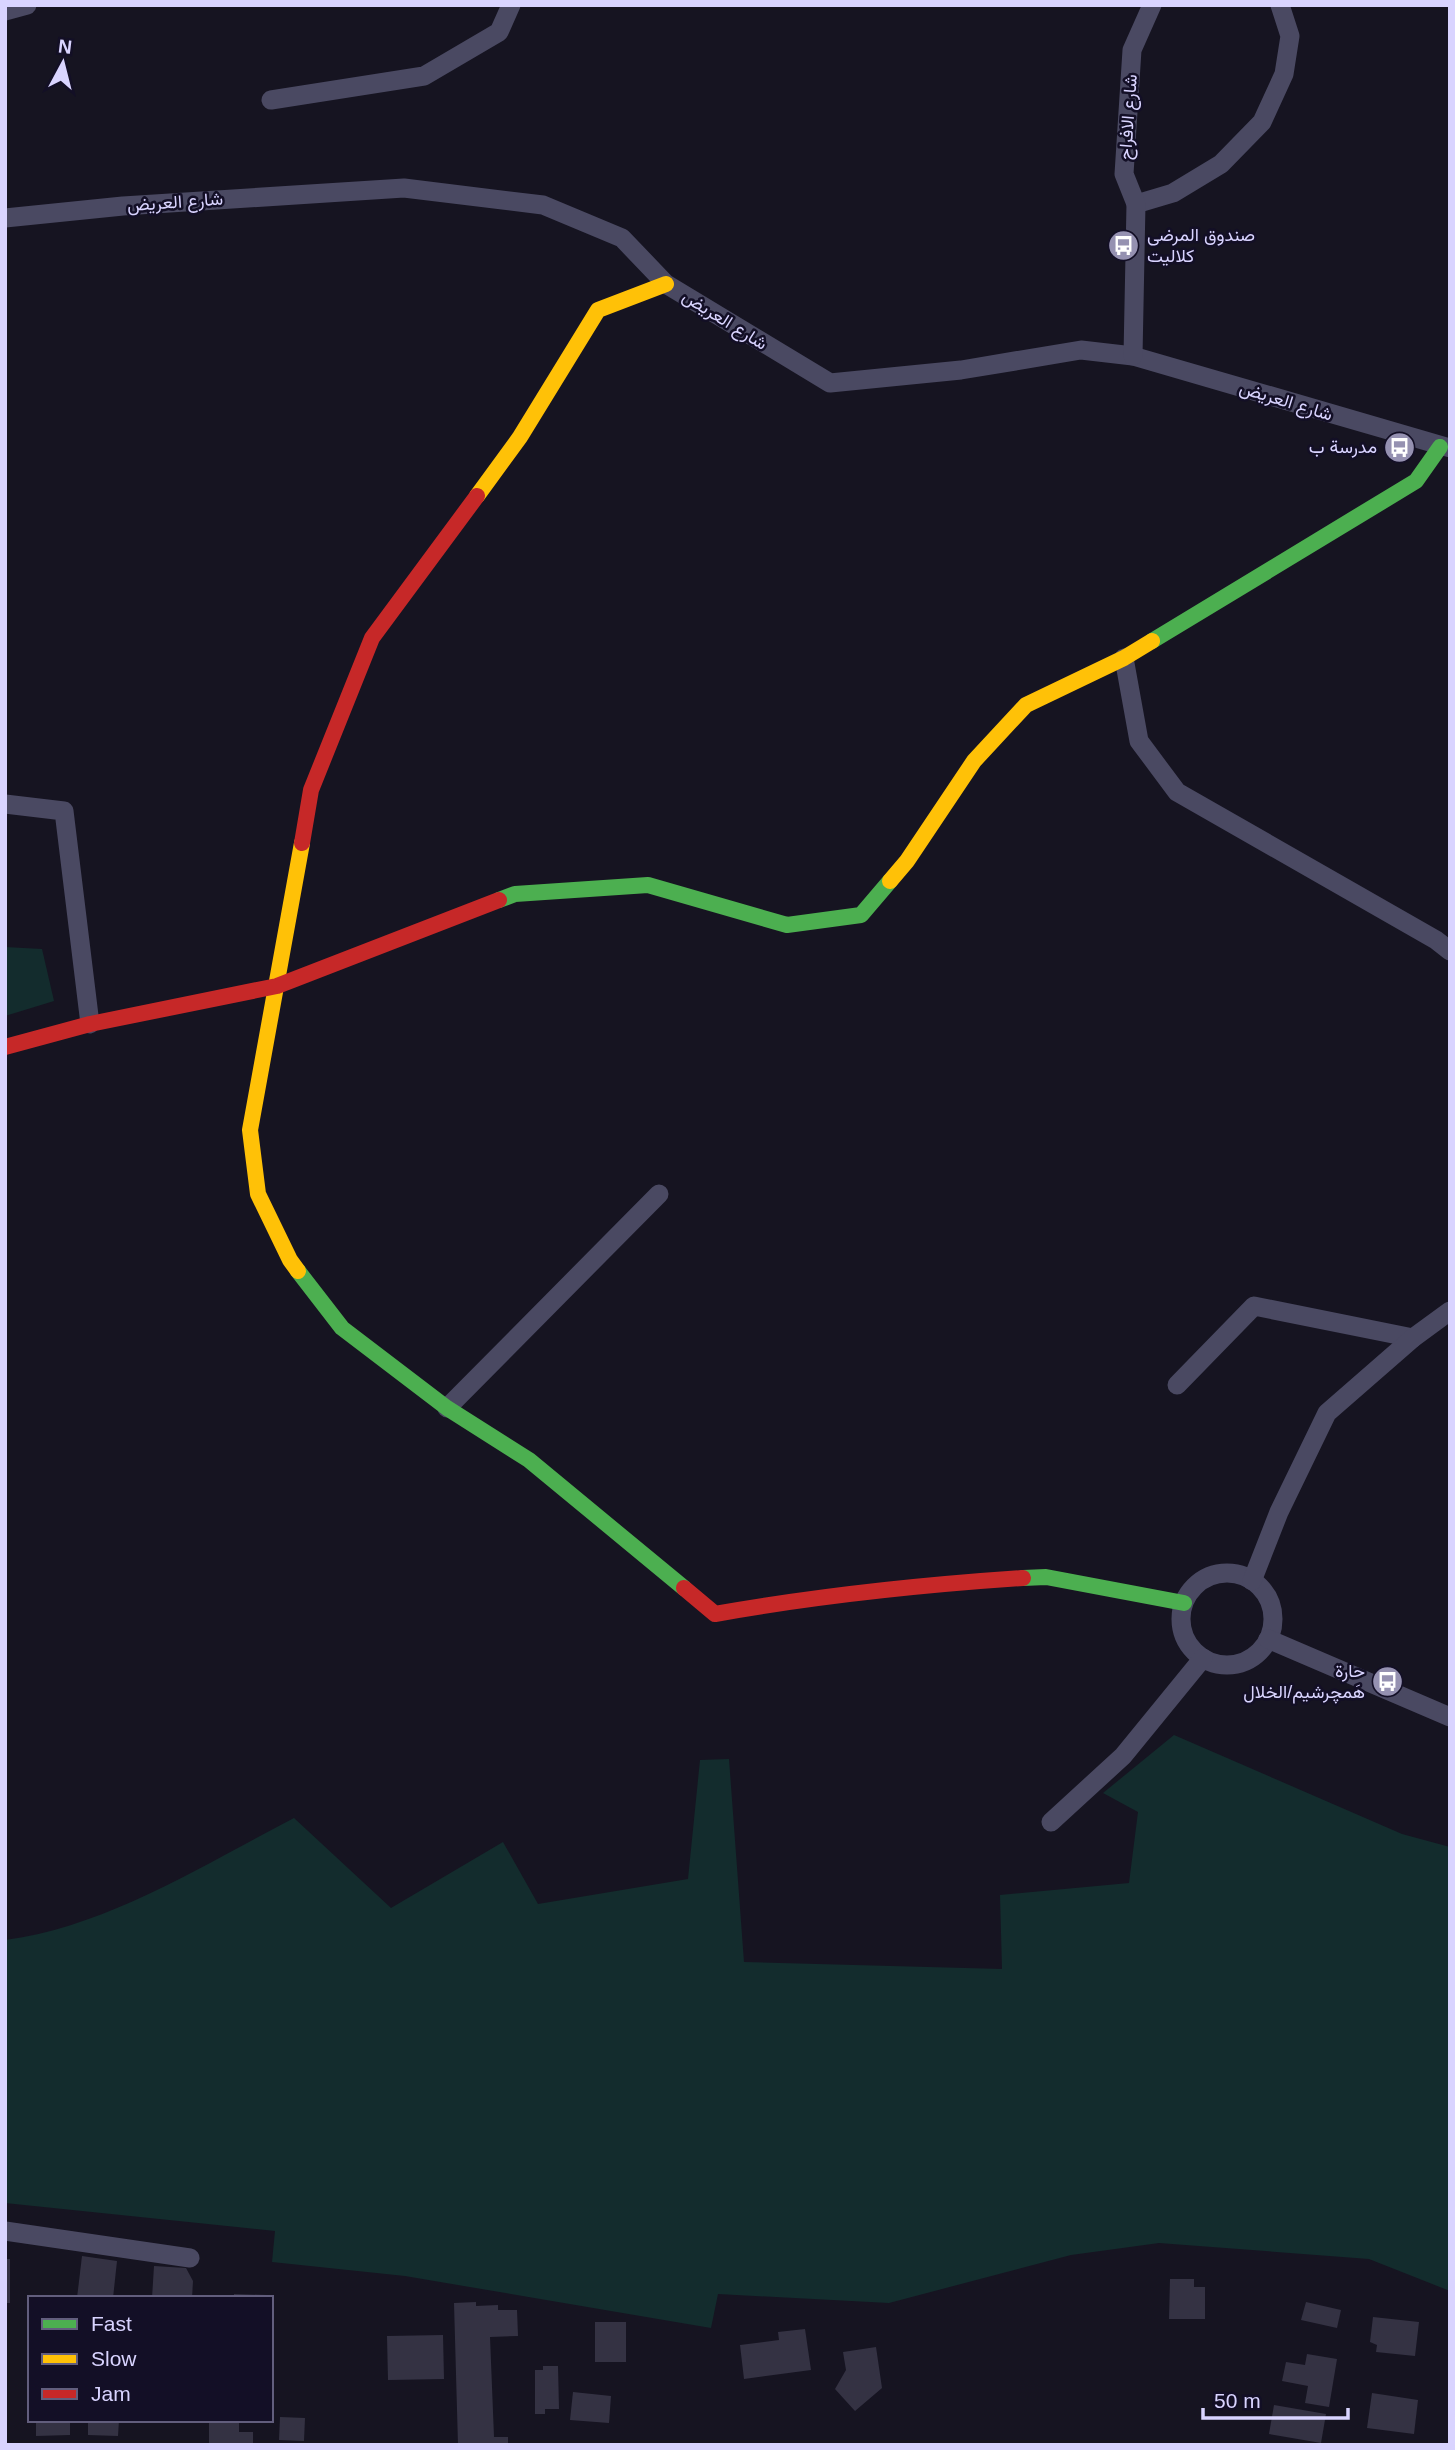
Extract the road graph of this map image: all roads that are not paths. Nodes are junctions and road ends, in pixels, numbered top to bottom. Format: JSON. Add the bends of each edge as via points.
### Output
{"nodes":[{"id":1,"x":27,"y":5,"type":"edge"},
{"id":2,"x":511,"y":5,"type":"edge"},
{"id":3,"x":1152,"y":5,"type":"edge"},
{"id":4,"x":1280,"y":5,"type":"edge"},
{"id":5,"x":5,"y":11,"type":"edge"},
{"id":6,"x":271,"y":100,"type":"dead end"},
{"id":7,"x":1136,"y":204,"type":"junction"},
{"id":8,"x":5,"y":218,"type":"edge"},
{"id":9,"x":666,"y":284,"type":"junction"},
{"id":10,"x":1133,"y":356,"type":"junction"},
{"id":11,"x":1445,"y":448,"type":"edge"},
{"id":12,"x":1124,"y":658,"type":"junction"},
{"id":13,"x":5,"y":804,"type":"edge"},
{"id":14,"x":1450,"y":951,"type":"edge"},
{"id":15,"x":278,"y":986,"type":"junction"},
{"id":16,"x":90,"y":1024,"type":"junction"},
{"id":17,"x":5,"y":1047,"type":"edge"},
{"id":18,"x":659,"y":1194,"type":"dead end"},
{"id":19,"x":1450,"y":1311,"type":"edge"},
{"id":20,"x":1413,"y":1338,"type":"junction"},
{"id":21,"x":1177,"y":1385,"type":"dead end"},
{"id":22,"x":447,"y":1408,"type":"junction"},
{"id":23,"x":1252,"y":1581,"type":"junction"},
{"id":24,"x":1184,"y":1603,"type":"junction"},
{"id":25,"x":1268,"y":1639,"type":"junction"},
{"id":26,"x":1203,"y":1658,"type":"junction"},
{"id":27,"x":1450,"y":1717,"type":"edge"},
{"id":28,"x":1051,"y":1822,"type":"dead end"},
{"id":29,"x":5,"y":2231,"type":"edge"},
{"id":30,"x":190,"y":2258,"type":"dead end"}],
"edges":[{"from":1,"to":5,"type":"street"},
{"from":2,"to":6,"type":"street","via":[[499,32],[424,76]]},
{"from":3,"to":7,"type":"street","name":"شارع الافراح","via":[[1132,50],[1124,174]]},
{"from":4,"to":7,"type":"street","via":[[1290,36],[1284,74],[1262,122],[1221,164],[1173,193]]},
{"from":7,"to":10,"type":"street","name":"شارع الافراح"},
{"from":8,"to":9,"type":"street","name":"شارع العريض","via":[[404,188],[544,205],[622,238]]},
{"from":9,"to":10,"type":"street","name":"شارع العريض","via":[[830,383],[961,370],[1081,350]]},
{"from":9,"to":15,"type":"street","via":[[598,310],[520,437],[372,638],[311,790]]},
{"from":10,"to":11,"type":"street","name":"شارع العريض"},
{"from":11,"to":12,"type":"street","via":[[1416,481]]},
{"from":12,"to":14,"type":"street","via":[[1139,741],[1177,792]]},
{"from":12,"to":15,"type":"street","via":[[1026,705],[974,761],[907,861],[861,915],[787,925],[648,885],[515,894]]},
{"from":13,"to":16,"type":"street","via":[[64,811]]},
{"from":15,"to":16,"type":"street"},
{"from":15,"to":22,"type":"street","via":[[250,1130],[258,1194],[290,1260],[342,1328]]},
{"from":16,"to":17,"type":"street"},
{"from":18,"to":22,"type":"street"},
{"from":19,"to":20,"type":"street"},
{"from":20,"to":21,"type":"street","via":[[1254,1306]]},
{"from":20,"to":23,"type":"street","via":[[1327,1413]]},
{"from":22,"to":24,"type":"street","via":[[529,1460],[715,1614],[918,1585],[1046,1577]]},
{"from":23,"to":24,"type":"street","via":[[1240,1575],[1213,1575],[1190,1591]]},
{"from":23,"to":25,"type":"street","via":[[1269,1601],[1273,1614]]},
{"from":24,"to":26,"type":"street","via":[[1184,1634]]},
{"from":25,"to":26,"type":"street","via":[[1247,1661],[1217,1664]]},
{"from":25,"to":27,"type":"street"},
{"from":26,"to":28,"type":"street","via":[[1123,1756]]},
{"from":29,"to":30,"type":"street"}]}
